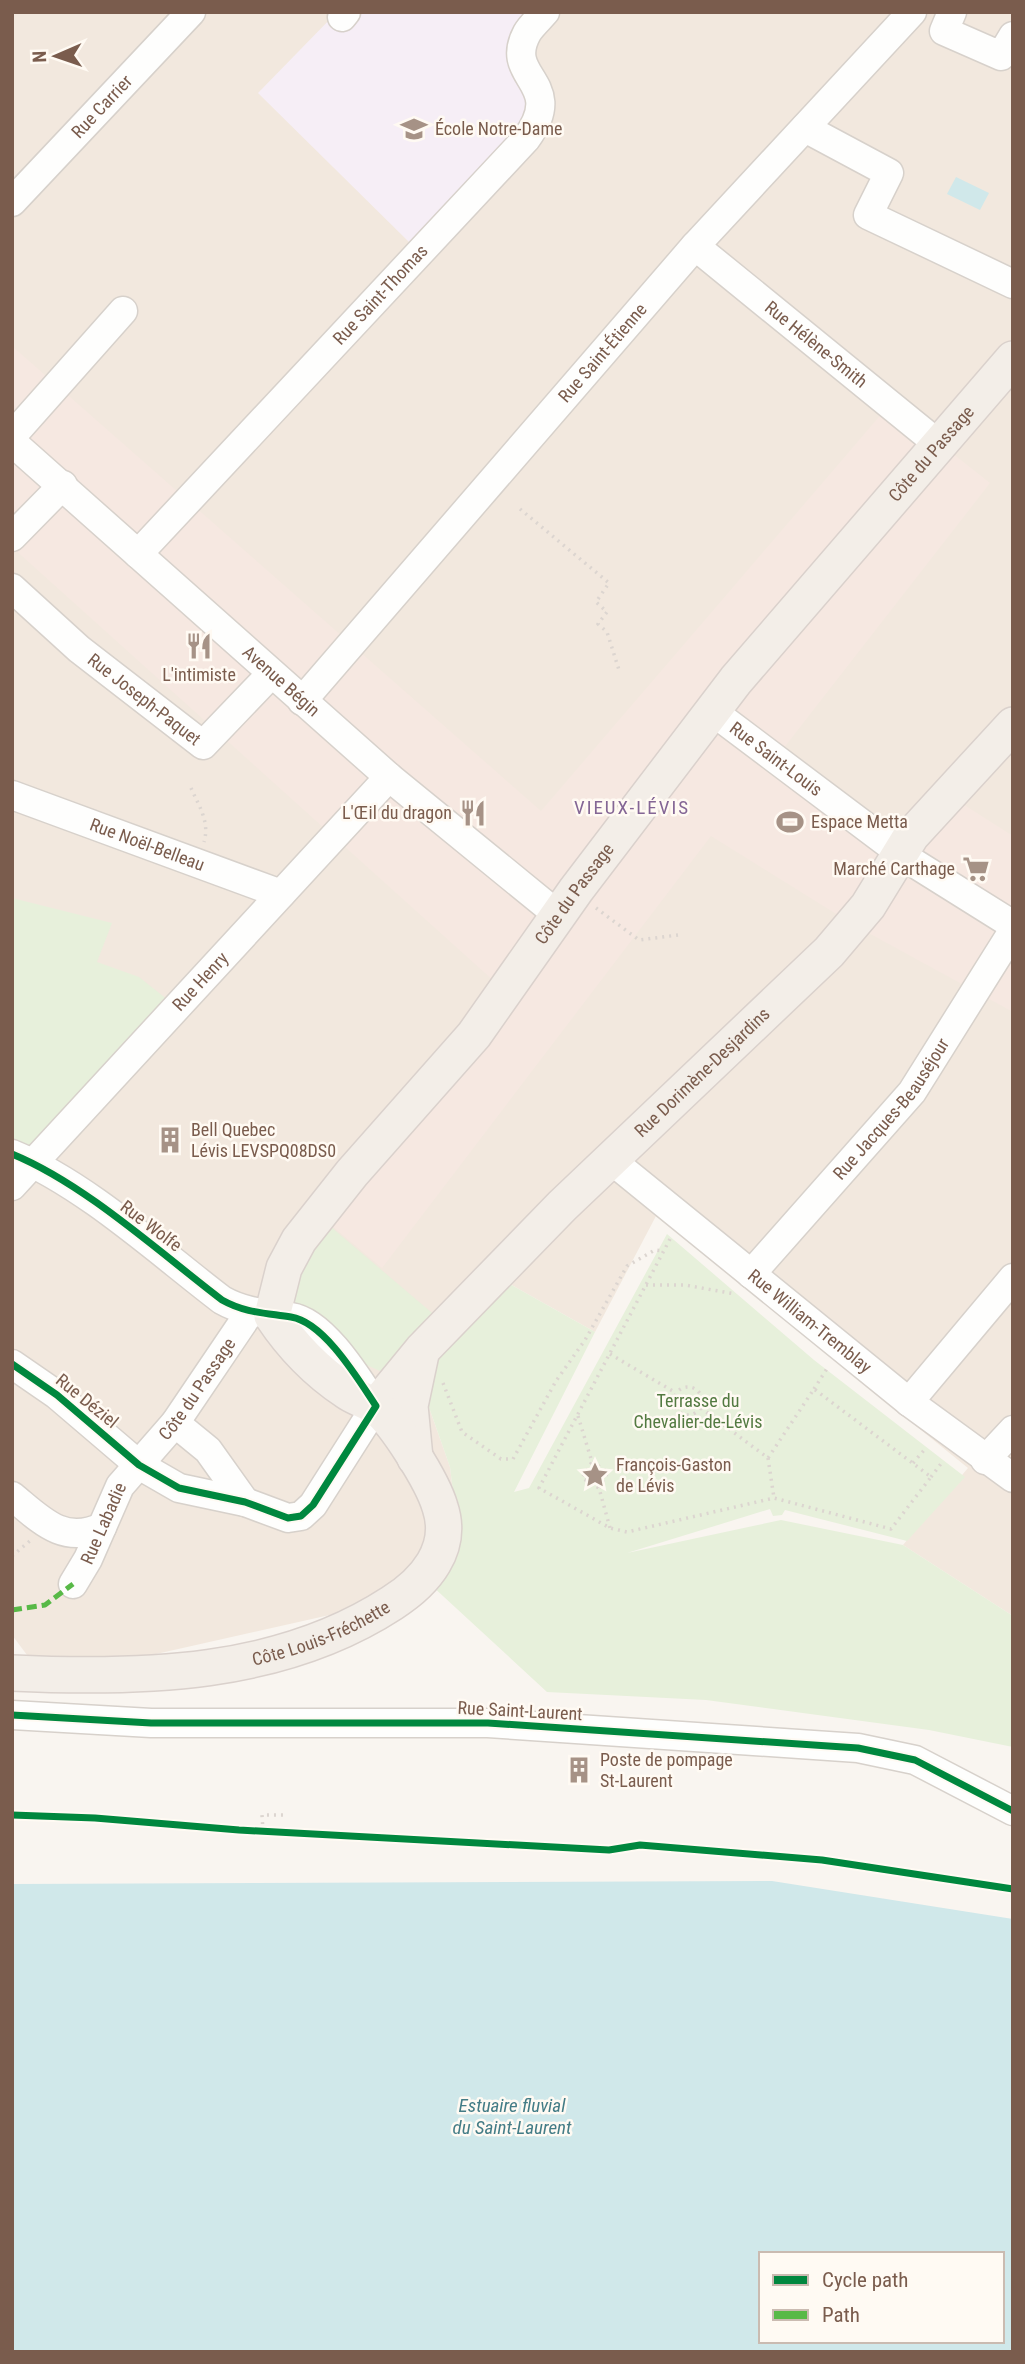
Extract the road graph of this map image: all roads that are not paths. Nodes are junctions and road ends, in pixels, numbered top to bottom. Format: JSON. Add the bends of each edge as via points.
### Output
{"nodes":[{"id":1,"x":191,"y":12,"type":"edge"},
{"id":2,"x":545,"y":12,"type":"edge"},
{"id":3,"x":912,"y":12,"type":"edge"},
{"id":4,"x":952,"y":12,"type":"edge"},
{"id":5,"x":1013,"y":36,"type":"edge"},
{"id":6,"x":805,"y":128,"type":"junction"},
{"id":7,"x":12,"y":202,"type":"edge"},
{"id":8,"x":695,"y":246,"type":"junction"},
{"id":9,"x":1013,"y":284,"type":"edge"},
{"id":10,"x":123,"y":311,"type":"dead end"},
{"id":11,"x":1013,"y":359,"type":"edge"},
{"id":12,"x":12,"y":439,"type":"edge"},
{"id":13,"x":937,"y":443,"type":"junction"},
{"id":14,"x":63,"y":485,"type":"junction"},
{"id":15,"x":12,"y":537,"type":"edge"},
{"id":16,"x":138,"y":554,"type":"junction"},
{"id":17,"x":12,"y":588,"type":"edge"},
{"id":18,"x":271,"y":674,"type":"junction"},
{"id":19,"x":302,"y":701,"type":"junction"},
{"id":20,"x":712,"y":711,"type":"junction"},
{"id":21,"x":1013,"y":724,"type":"edge"},
{"id":22,"x":389,"y":777,"type":"junction"},
{"id":23,"x":12,"y":795,"type":"edge"},
{"id":24,"x":900,"y":853,"type":"junction"},
{"id":25,"x":281,"y":894,"type":"junction"},
{"id":26,"x":572,"y":908,"type":"junction"},
{"id":27,"x":1013,"y":925,"type":"edge"},
{"id":28,"x":1013,"y":931,"type":"edge"},
{"id":29,"x":23,"y":1158,"type":"edge"},
{"id":30,"x":611,"y":1160,"type":"junction"},
{"id":31,"x":12,"y":1186,"type":"edge"},
{"id":32,"x":1013,"y":1278,"type":"edge"},
{"id":33,"x":743,"y":1284,"type":"junction"},
{"id":34,"x":261,"y":1314,"type":"junction"},
{"id":35,"x":430,"y":1361,"type":"junction"},
{"id":36,"x":12,"y":1364,"type":"edge"},
{"id":37,"x":909,"y":1402,"type":"junction"},
{"id":38,"x":376,"y":1406,"type":"junction"},
{"id":39,"x":175,"y":1423,"type":"junction"},
{"id":40,"x":1013,"y":1430,"type":"edge"},
{"id":41,"x":415,"y":1458,"type":"junction"},
{"id":42,"x":985,"y":1460,"type":"junction"},
{"id":43,"x":139,"y":1465,"type":"junction"},
{"id":44,"x":1013,"y":1478,"type":"edge"},
{"id":45,"x":12,"y":1496,"type":"edge"},
{"id":46,"x":245,"y":1502,"type":"junction"},
{"id":47,"x":102,"y":1527,"type":"junction"},
{"id":48,"x":73,"y":1584,"type":"dead end"},
{"id":49,"x":12,"y":1673,"type":"edge"},
{"id":50,"x":12,"y":1715,"type":"edge"},
{"id":51,"x":1013,"y":1811,"type":"edge"}],
"edges":[{"from":1,"to":7,"type":"street","name":"Rue Carrier"},
{"from":2,"to":16,"type":"street","name":"Rue Saint-Thomas","via":[[527,33],[522,52],[522,64],[542,104],[541,119],[526,139]]},
{"from":3,"to":6,"type":"street","name":"Rue Saint-Étienne"},
{"from":4,"to":5,"type":"street","via":[[944,31],[1001,56]]},
{"from":6,"to":8,"type":"street","name":"Rue Saint-Étienne"},
{"from":6,"to":9,"type":"street","via":[[889,173],[868,215]]},
{"from":8,"to":13,"type":"street","name":"Rue Hélène-Smith"},
{"from":8,"to":19,"type":"street","name":"Rue Saint-Étienne"},
{"from":10,"to":12,"type":"street"},
{"from":11,"to":13,"type":"main road","name":"Côte du Passage"},
{"from":12,"to":14,"type":"street","name":"Avenue Bégin"},
{"from":13,"to":20,"type":"main road","name":"Côte du Passage"},
{"from":14,"to":15,"type":"street"},
{"from":14,"to":16,"type":"street","name":"Avenue Bégin"},
{"from":16,"to":18,"type":"street","name":"Avenue Bégin"},
{"from":17,"to":18,"type":"street","name":"Rue Joseph-Paquet","via":[[79,649],[203,745]]},
{"from":18,"to":19,"type":"street","name":"Avenue Bégin"},
{"from":19,"to":22,"type":"street","name":"Avenue Bégin"},
{"from":20,"to":24,"type":"street","name":"Rue Saint-Louis"},
{"from":20,"to":26,"type":"main road","name":"Côte du Passage"},
{"from":21,"to":24,"type":"main road","name":"Rue Dorimène-Desjardins"},
{"from":22,"to":25,"type":"street","name":"Rue Henry"},
{"from":22,"to":26,"type":"street","name":"Avenue Bégin"},
{"from":23,"to":25,"type":"street","name":"Rue Noël-Belleau"},
{"from":24,"to":27,"type":"street","name":"Rue Saint-Louis"},
{"from":24,"to":30,"type":"main road","name":"Rue Dorimène-Desjardins","via":[[868,906],[829,952]]},
{"from":25,"to":29,"type":"street","name":"Rue Henry"},
{"from":26,"to":34,"type":"main road","name":"Côte du Passage","via":[[474,1035],[299,1240]]},
{"from":28,"to":33,"type":"street","name":"Rue Jacques-Beauséjour","via":[[912,1092]]},
{"from":29,"to":31,"type":"street","name":"Rue Henry"},
{"from":29,"to":34,"type":"street","name":"Rue Wolfe","via":[[79,1191],[222,1300]]},
{"from":30,"to":33,"type":"street","name":"Rue William-Tremblay"},
{"from":30,"to":35,"type":"main road","name":"Rue Dorimène-Desjardins"},
{"from":32,"to":37,"type":"street"},
{"from":33,"to":37,"type":"street","name":"Rue William-Tremblay"},
{"from":34,"to":38,"type":"main road","name":"Côte Louis-Fréchette","via":[[346,1392]]},
{"from":34,"to":39,"type":"street","name":"Côte du Passage"},
{"from":35,"to":38,"type":"main road","name":"Rue Dorimène-Desjardins"},
{"from":35,"to":41,"type":"main road","via":[[410,1406]]},
{"from":36,"to":43,"type":"street","name":"Rue Déziel","via":[[57,1395]]},
{"from":37,"to":42,"type":"street","name":"Rue William-Tremblay"},
{"from":38,"to":41,"type":"main road","name":"Côte Louis-Fréchette"},
{"from":38,"to":46,"type":"street","name":"Rue Déziel","via":[[313,1505],[301,1516],[288,1518]]},
{"from":39,"to":43,"type":"street","name":"Côte du Passage"},
{"from":39,"to":46,"type":"street","via":[[208,1450]]},
{"from":40,"to":42,"type":"street"},
{"from":41,"to":49,"type":"main road","name":"Côte Louis-Fréchette","via":[[441,1509],[441,1549],[421,1582],[370,1618],[293,1651],[225,1666],[113,1674]]},
{"from":42,"to":44,"type":"street","name":"Rue William-Tremblay"},
{"from":43,"to":46,"type":"street","name":"Rue Déziel","via":[[179,1488]]},
{"from":43,"to":47,"type":"street","name":"Rue Labadie","via":[[120,1486]]},
{"from":45,"to":47,"type":"street","via":[[65,1532],[85,1535]]},
{"from":47,"to":48,"type":"street","name":"Rue Labadie"},
{"from":50,"to":51,"type":"street","name":"Rue Saint-Laurent","via":[[151,1723],[488,1723],[858,1748],[915,1760]]}]}
